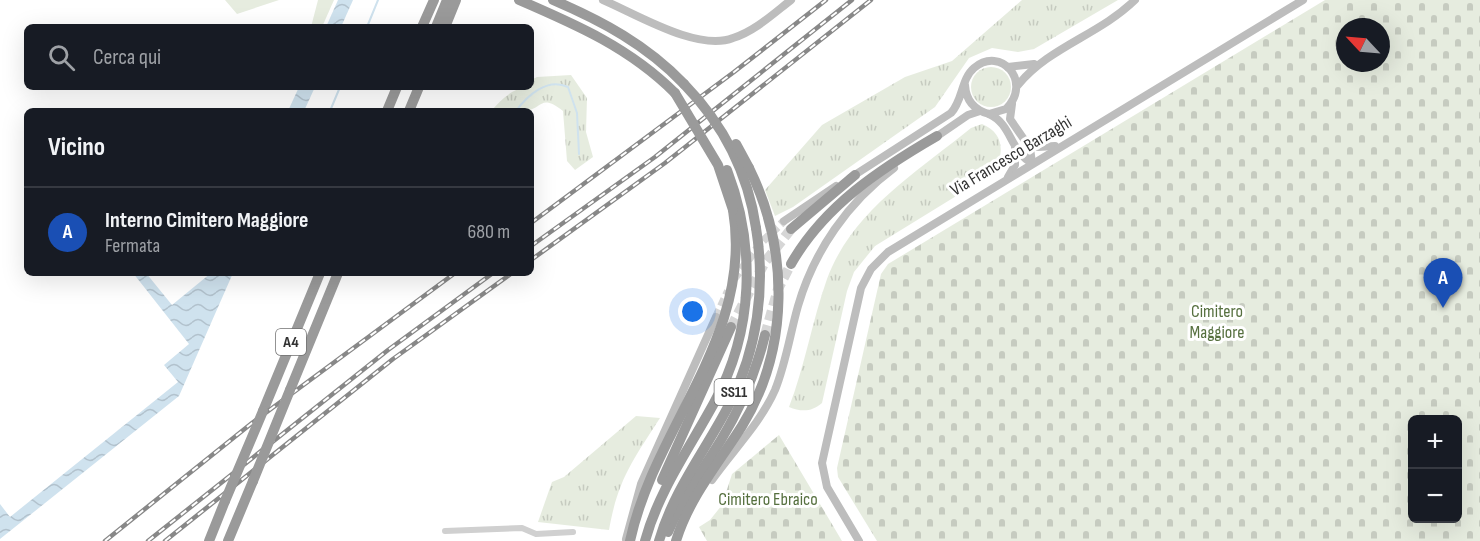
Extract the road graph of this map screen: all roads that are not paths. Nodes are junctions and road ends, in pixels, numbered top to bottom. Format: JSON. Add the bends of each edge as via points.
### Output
{"nodes":[{"id":1,"x":434,"y":0,"type":"edge"},
{"id":2,"x":447,"y":0,"type":"edge"},
{"id":3,"x":456,"y":0,"type":"edge"},
{"id":4,"x":519,"y":0,"type":"edge"},
{"id":5,"x":553,"y":0,"type":"edge"},
{"id":6,"x":603,"y":0,"type":"edge"},
{"id":7,"x":791,"y":0,"type":"edge"},
{"id":8,"x":1135,"y":0,"type":"edge"},
{"id":9,"x":1303,"y":0,"type":"edge"},
{"id":10,"x":424,"y":24,"type":"edge"},
{"id":11,"x":437,"y":24,"type":"edge"},
{"id":12,"x":446,"y":24,"type":"edge"},
{"id":13,"x":1037,"y":63,"type":"junction"},
{"id":14,"x":1008,"y":67,"type":"junction"},
{"id":15,"x":684,"y":84,"type":"junction"},
{"id":16,"x":965,"y":85,"type":"junction"},
{"id":17,"x":1018,"y":85,"type":"junction"},
{"id":18,"x":396,"y":90,"type":"edge"},
{"id":19,"x":411,"y":90,"type":"edge"},
{"id":20,"x":418,"y":90,"type":"edge"},
{"id":21,"x":675,"y":93,"type":"junction"},
{"id":22,"x":1013,"y":103,"type":"junction"},
{"id":23,"x":388,"y":108,"type":"edge"},
{"id":24,"x":403,"y":108,"type":"edge"},
{"id":25,"x":410,"y":108,"type":"edge"},
{"id":26,"x":984,"y":113,"type":"junction"},
{"id":27,"x":937,"y":136,"type":"junction"},
{"id":28,"x":1025,"y":140,"type":"junction"},
{"id":29,"x":1062,"y":145,"type":"junction"},
{"id":30,"x":1015,"y":146,"type":"junction"},
{"id":31,"x":1032,"y":163,"type":"junction"},
{"id":32,"x":855,"y":176,"type":"joint"},
{"id":33,"x":1008,"y":177,"type":"junction"},
{"id":34,"x":788,"y":225,"type":"tunnel mouth"},
{"id":35,"x":791,"y":264,"type":"tunnel mouth"},
{"id":36,"x":319,"y":276,"type":"edge"},
{"id":37,"x":337,"y":276,"type":"edge"},
{"id":38,"x":716,"y":317,"type":"tunnel mouth"},
{"id":39,"x":731,"y":327,"type":"tunnel mouth"},
{"id":40,"x":765,"y":334,"type":"tunnel mouth"},
{"id":41,"x":446,"y":531,"type":"dead end"},
{"id":42,"x":573,"y":532,"type":"dead end"},
{"id":43,"x":535,"y":538,"type":"edge"},
{"id":44,"x":209,"y":541,"type":"edge"},
{"id":45,"x":229,"y":541,"type":"edge"},
{"id":46,"x":628,"y":541,"type":"edge"},
{"id":47,"x":640,"y":541,"type":"edge"},
{"id":48,"x":645,"y":541,"type":"edge"},
{"id":49,"x":659,"y":541,"type":"edge"},
{"id":50,"x":665,"y":541,"type":"edge"},
{"id":51,"x":677,"y":541,"type":"edge"},
{"id":52,"x":859,"y":541,"type":"edge"}],
"edges":[{"from":1,"to":10,"type":"highway"},
{"from":2,"to":11,"type":"highway"},
{"from":3,"to":12,"type":"highway"},
{"from":4,"to":21,"type":"highway","number":"SS11","via":[[615,45],[638,59]]},
{"from":5,"to":15,"type":"highway","number":"SS11","via":[[621,32]]},
{"from":6,"to":7,"type":"street","via":[[692,38],[712,41],[732,39],[762,23]]},
{"from":8,"to":13,"type":"street","via":[[1102,26]]},
{"from":9,"to":29,"type":"street","name":"Via Francesco Barzaghi"},
{"from":13,"to":14,"type":"street"},
{"from":13,"to":17,"type":"street"},
{"from":14,"to":16,"type":"street","via":[[983,62],[969,73]]},
{"from":14,"to":17,"type":"street"},
{"from":15,"to":49,"type":"highway","number":"SS11","bridge":true,"via":[[719,127],[749,194],[759,255],[759,298],[748,356],[730,402],[678,490]]},
{"from":15,"to":51,"type":"highway","bridge":true,"via":[[706,101],[720,119],[749,168],[768,213],[779,288],[776,332],[767,369],[749,413],[696,496]]},
{"from":16,"to":26,"type":"street","via":[[967,99]]},
{"from":16,"to":32,"type":"street","via":[[951,113]]},
{"from":17,"to":22,"type":"street"},
{"from":18,"to":23,"type":"highway"},
{"from":19,"to":24,"type":"highway"},
{"from":20,"to":25,"type":"highway"},
{"from":21,"to":46,"type":"highway","bridge":true,"via":[[712,153],[727,188],[736,232],[737,264],[721,329],[645,494]]},
{"from":21,"to":48,"type":"highway","number":"SS11","bridge":true,"via":[[720,156],[739,206],[745,242],[745,305],[731,366],[715,402],[667,484]]},
{"from":22,"to":26,"type":"street","via":[[998,113]]},
{"from":22,"to":28,"type":"street","via":[[1010,119]]},
{"from":26,"to":27,"type":"street","via":[[968,115]]},
{"from":26,"to":30,"type":"street","via":[[1005,125]]},
{"from":27,"to":35,"type":"highway","via":[[849,194],[816,227]]},
{"from":27,"to":51,"type":"street","via":[[875,183],[832,232],[802,293],[769,403],[708,485]]},
{"from":28,"to":29,"type":"street","via":[[1038,147]]},
{"from":28,"to":31,"type":"street"},
{"from":29,"to":31,"type":"street","name":"Via Francesco Barzaghi"},
{"from":30,"to":31,"type":"street"},
{"from":30,"to":33,"type":"street","via":[[1015,165]]},
{"from":31,"to":33,"type":"street","name":"Via Francesco Barzaghi"},
{"from":32,"to":34,"type":"highway"},
{"from":33,"to":52,"type":"street","name":"Via Francesco Barzaghi","via":[[888,252],[861,288],[822,464],[827,487]]},
{"from":36,"to":44,"type":"highway","number":"A4","bridge":true},
{"from":37,"to":45,"type":"highway","number":"A4","bridge":true},
{"from":38,"to":46,"type":"street","via":[[641,484]]},
{"from":39,"to":47,"type":"highway","via":[[654,496]]},
{"from":40,"to":50,"type":"highway","via":[[745,395],[686,496]]},
{"from":41,"to":43,"type":"street","via":[[522,528]]},
{"from":42,"to":43,"type":"street"}]}
